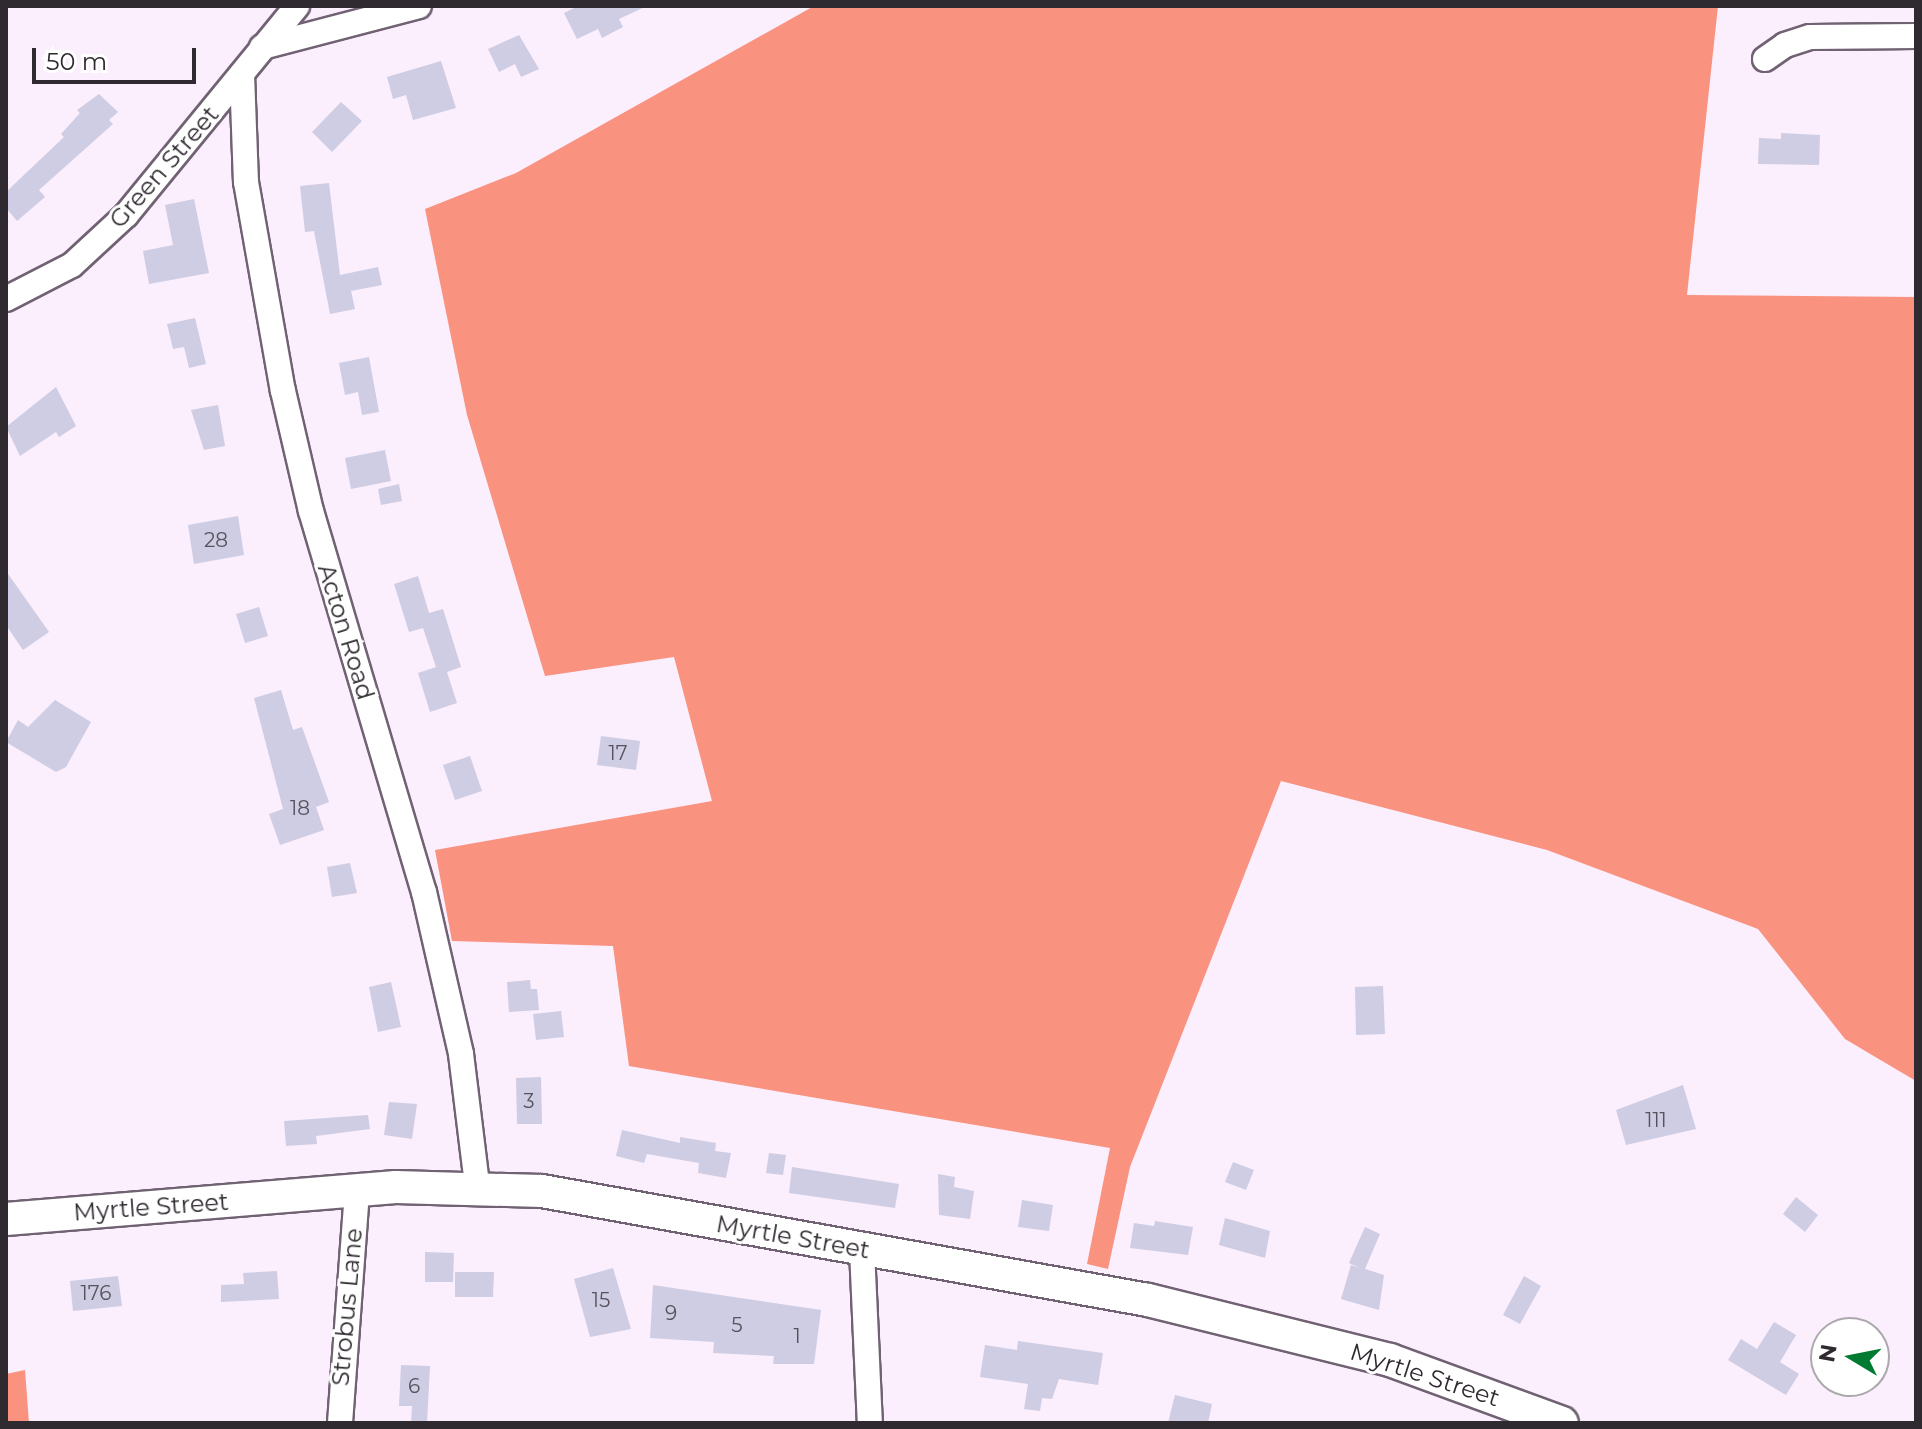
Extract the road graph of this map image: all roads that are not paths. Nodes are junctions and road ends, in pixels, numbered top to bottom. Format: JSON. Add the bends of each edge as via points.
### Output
{"nodes":[{"id":1,"x":297,"y":6,"type":"edge"},
{"id":2,"x":419,"y":6,"type":"edge"},
{"id":3,"x":1916,"y":36,"type":"edge"},
{"id":4,"x":262,"y":47,"type":"junction"},
{"id":5,"x":1765,"y":59,"type":"dead end"},
{"id":6,"x":242,"y":74,"type":"junction"},
{"id":7,"x":6,"y":299,"type":"edge"},
{"id":8,"x":477,"y":1185,"type":"junction"},
{"id":9,"x":357,"y":1191,"type":"junction"},
{"id":10,"x":6,"y":1219,"type":"edge"},
{"id":11,"x":862,"y":1250,"type":"junction"},
{"id":12,"x":340,"y":1423,"type":"edge"},
{"id":13,"x":870,"y":1423,"type":"edge"},
{"id":14,"x":1562,"y":1423,"type":"edge"}],
"edges":[{"from":1,"to":4,"type":"street","name":"Green Street"},
{"from":2,"to":4,"type":"street"},
{"from":3,"to":5,"type":"street","via":[[1810,37]]},
{"from":4,"to":6,"type":"street","name":"Green Street"},
{"from":6,"to":7,"type":"street","name":"Green Street","via":[[100,241],[72,265]]},
{"from":6,"to":8,"type":"street","name":"Acton Road","via":[[246,182],[283,391],[311,511],[424,892],[461,1054]]},
{"from":8,"to":9,"type":"street","name":"Myrtle Street"},
{"from":8,"to":11,"type":"street","name":"Myrtle Street","via":[[542,1191]]},
{"from":9,"to":10,"type":"street","name":"Myrtle Street"},
{"from":9,"to":12,"type":"street","name":"Strobus Lane"},
{"from":11,"to":13,"type":"street"},
{"from":11,"to":14,"type":"street","name":"Myrtle Street","via":[[1135,1298],[1261,1327],[1436,1374]]}]}
